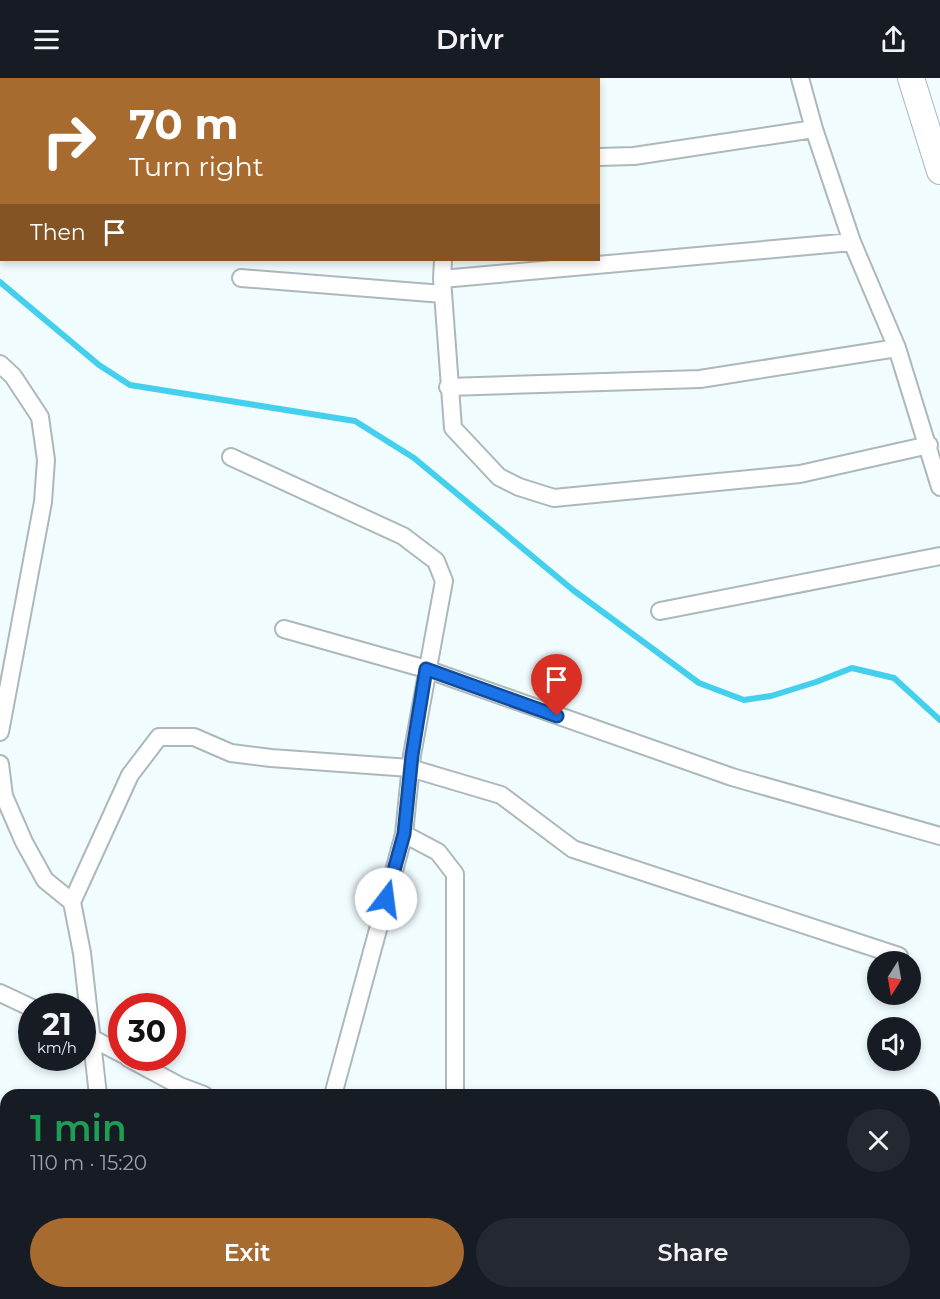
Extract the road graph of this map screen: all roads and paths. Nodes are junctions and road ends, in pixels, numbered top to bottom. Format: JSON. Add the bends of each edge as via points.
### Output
{"nodes":[{"id":1,"x":800,"y":78,"type":"edge"},
{"id":2,"x":911,"y":78,"type":"edge"},
{"id":3,"x":814,"y":129,"type":"junction"},
{"id":4,"x":600,"y":157,"type":"edge"},
{"id":5,"x":940,"y":171,"type":"edge"},
{"id":6,"x":852,"y":242,"type":"junction"},
{"id":7,"x":444,"y":261,"type":"edge"},
{"id":8,"x":241,"y":278,"type":"dead end"},
{"id":9,"x":442,"y":286,"type":"junction"},
{"id":10,"x":897,"y":348,"type":"junction"},
{"id":11,"x":0,"y":364,"type":"edge"},
{"id":12,"x":448,"y":387,"type":"junction"},
{"id":13,"x":929,"y":445,"type":"junction"},
{"id":14,"x":231,"y":457,"type":"dead end"},
{"id":15,"x":940,"y":487,"type":"edge"},
{"id":16,"x":940,"y":556,"type":"edge"},
{"id":17,"x":660,"y":611,"type":"dead end"},
{"id":18,"x":284,"y":629,"type":"dead end"},
{"id":19,"x":426,"y":669,"type":"junction"},
{"id":20,"x":0,"y":732,"type":"edge"},
{"id":21,"x":0,"y":764,"type":"edge"},
{"id":22,"x":410,"y":768,"type":"junction"},
{"id":23,"x":404,"y":834,"type":"junction"},
{"id":24,"x":940,"y":836,"type":"edge"},
{"id":25,"x":72,"y":902,"type":"junction"},
{"id":26,"x":884,"y":951,"type":"edge"},
{"id":27,"x":0,"y":993,"type":"edge"},
{"id":28,"x":85,"y":993,"type":"edge"},
{"id":29,"x":18,"y":1001,"type":"edge"},
{"id":30,"x":94,"y":1071,"type":"edge"},
{"id":31,"x":152,"y":1071,"type":"edge"},
{"id":32,"x":97,"y":1089,"type":"edge"},
{"id":33,"x":188,"y":1089,"type":"edge"},
{"id":34,"x":335,"y":1089,"type":"edge"},
{"id":35,"x":455,"y":1089,"type":"edge"}],
"edges":[{"from":1,"to":3,"type":"street"},
{"from":2,"to":5,"type":"main road"},
{"from":3,"to":4,"type":"street","via":[[634,156]]},
{"from":3,"to":6,"type":"street"},
{"from":6,"to":9,"type":"street"},
{"from":6,"to":10,"type":"street"},
{"from":7,"to":9,"type":"street"},
{"from":8,"to":9,"type":"street"},
{"from":9,"to":12,"type":"street"},
{"from":10,"to":12,"type":"street","via":[[700,379]]},
{"from":10,"to":13,"type":"street"},
{"from":11,"to":20,"type":"street","via":[[13,376],[40,417],[46,460],[43,502]]},
{"from":12,"to":13,"type":"street","via":[[453,428],[484,462],[499,477],[554,498],[800,474]]},
{"from":13,"to":15,"type":"street"},
{"from":14,"to":19,"type":"street","via":[[403,536],[436,561],[444,581]]},
{"from":16,"to":17,"type":"street"},
{"from":18,"to":19,"type":"street"},
{"from":19,"to":22,"type":"street"},
{"from":19,"to":24,"type":"street","via":[[732,777]]},
{"from":21,"to":25,"type":"street","via":[[3,796],[24,842],[45,880]]},
{"from":22,"to":23,"type":"street"},
{"from":22,"to":25,"type":"street","via":[[271,758],[231,753],[194,737],[159,737],[130,775]]},
{"from":22,"to":26,"type":"street","via":[[501,795],[573,849]]},
{"from":23,"to":34,"type":"street"},
{"from":23,"to":35,"type":"street","via":[[438,852],[455,874]]},
{"from":25,"to":28,"type":"street"},
{"from":27,"to":29,"type":"street"},
{"from":30,"to":32,"type":"street"},
{"from":31,"to":33,"type":"street"}]}
